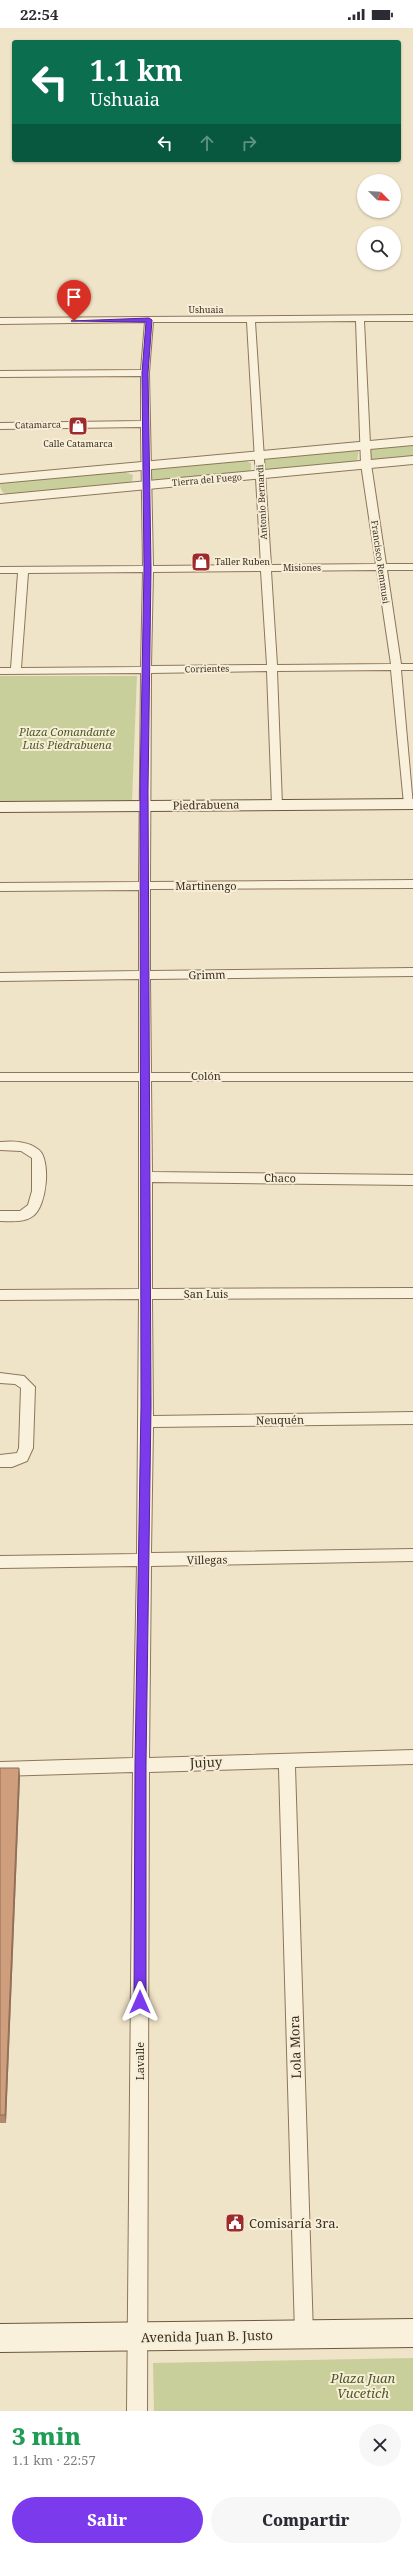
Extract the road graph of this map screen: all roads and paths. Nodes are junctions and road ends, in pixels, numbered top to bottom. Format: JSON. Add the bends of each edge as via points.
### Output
{"nodes":[{"id":1,"x":413,"y":318,"type":"edge"},
{"id":2,"x":360,"y":319,"type":"junction"},
{"id":3,"x":149,"y":320,"type":"junction"},
{"id":4,"x":251,"y":320,"type":"junction"},
{"id":5,"x":0,"y":321,"type":"edge"},
{"id":6,"x":145,"y":373,"type":"junction"},
{"id":7,"x":0,"y":374,"type":"edge"},
{"id":8,"x":147,"y":424,"type":"junction"},
{"id":9,"x":0,"y":426,"type":"edge"},
{"id":10,"x":413,"y":441,"type":"edge"},
{"id":11,"x":365,"y":444,"type":"junction"},
{"id":12,"x":259,"y":456,"type":"junction"},
{"id":13,"x":413,"y":460,"type":"edge"},
{"id":14,"x":366,"y":464,"type":"junction"},
{"id":15,"x":144,"y":466,"type":"junction"},
{"id":16,"x":260,"y":475,"type":"junction"},
{"id":17,"x":0,"y":479,"type":"edge"},
{"id":18,"x":147,"y":486,"type":"junction"},
{"id":19,"x":0,"y":499,"type":"edge"},
{"id":20,"x":413,"y":567,"type":"edge"},
{"id":21,"x":148,"y":568,"type":"junction"},
{"id":22,"x":265,"y":568,"type":"junction"},
{"id":23,"x":380,"y":568,"type":"junction"},
{"id":24,"x":0,"y":570,"type":"edge"},
{"id":25,"x":23,"y":570,"type":"junction"},
{"id":26,"x":396,"y":667,"type":"junction"},
{"id":27,"x":413,"y":667,"type":"edge"},
{"id":28,"x":272,"y":668,"type":"junction"},
{"id":29,"x":144,"y":670,"type":"junction"},
{"id":30,"x":0,"y":671,"type":"edge"},
{"id":31,"x":16,"y":671,"type":"junction"},
{"id":32,"x":411,"y":804,"type":"edge"},
{"id":33,"x":277,"y":805,"type":"junction"},
{"id":34,"x":144,"y":806,"type":"junction"},
{"id":35,"x":0,"y":807,"type":"edge"},
{"id":36,"x":413,"y":884,"type":"edge"},
{"id":37,"x":144,"y":886,"type":"junction"},
{"id":38,"x":0,"y":887,"type":"edge"},
{"id":39,"x":413,"y":972,"type":"edge"},
{"id":40,"x":145,"y":976,"type":"junction"},
{"id":41,"x":0,"y":977,"type":"edge"},
{"id":42,"x":145,"y":1076,"type":"junction"},
{"id":43,"x":0,"y":1077,"type":"edge"},
{"id":44,"x":413,"y":1077,"type":"edge"},
{"id":45,"x":0,"y":1146,"type":"edge"},
{"id":46,"x":146,"y":1177,"type":"junction"},
{"id":47,"x":413,"y":1180,"type":"edge"},
{"id":48,"x":0,"y":1216,"type":"edge"},
{"id":49,"x":413,"y":1293,"type":"edge"},
{"id":50,"x":146,"y":1294,"type":"junction"},
{"id":51,"x":0,"y":1295,"type":"edge"},
{"id":52,"x":0,"y":1378,"type":"edge"},
{"id":53,"x":413,"y":1418,"type":"edge"},
{"id":54,"x":146,"y":1422,"type":"junction"},
{"id":55,"x":0,"y":1461,"type":"edge"},
{"id":56,"x":413,"y":1555,"type":"edge"},
{"id":57,"x":144,"y":1561,"type":"junction"},
{"id":58,"x":0,"y":1562,"type":"edge"},
{"id":59,"x":413,"y":1757,"type":"edge"},
{"id":60,"x":287,"y":1760,"type":"junction"},
{"id":61,"x":141,"y":1764,"type":"junction"},
{"id":62,"x":0,"y":1768,"type":"edge"},
{"id":63,"x":413,"y":2333,"type":"edge"},
{"id":64,"x":304,"y":2334,"type":"junction"},
{"id":65,"x":139,"y":2337,"type":"junction"},
{"id":66,"x":0,"y":2338,"type":"edge"},
{"id":67,"x":138,"y":2411,"type":"edge"}],
"edges":[{"from":1,"to":2,"type":"street","name":"Ushuaia"},
{"from":2,"to":4,"type":"street","name":"Ushuaia"},
{"from":2,"to":11,"type":"street","name":"Francisco Remmusi"},
{"from":3,"to":4,"type":"street","name":"Ushuaia"},
{"from":3,"to":5,"type":"street","name":"Ushuaia"},
{"from":3,"to":6,"type":"street","name":"Lavalle"},
{"from":4,"to":12,"type":"street","name":"Antonio Bernardi"},
{"from":6,"to":7,"type":"street"},
{"from":6,"to":8,"type":"street","name":"Lavalle"},
{"from":8,"to":9,"type":"street","name":"Catamarca"},
{"from":8,"to":15,"type":"street","name":"Lavalle"},
{"from":10,"to":11,"type":"street","name":"Tierra del Fuego"},
{"from":11,"to":12,"type":"street","name":"Tierra del Fuego"},
{"from":11,"to":14,"type":"street","name":"Francisco Remmusi"},
{"from":12,"to":15,"type":"street","name":"Tierra del Fuego"},
{"from":12,"to":16,"type":"street","name":"Antonio Bernardi"},
{"from":13,"to":14,"type":"street","name":"Tierra del Fuego"},
{"from":14,"to":16,"type":"street","name":"Tierra del Fuego"},
{"from":14,"to":23,"type":"street","name":"Francisco Remmusi"},
{"from":15,"to":17,"type":"street","name":"Tierra del Fuego"},
{"from":15,"to":18,"type":"street","name":"Lavalle"},
{"from":16,"to":18,"type":"street","name":"Tierra del Fuego"},
{"from":16,"to":22,"type":"street","name":"Antonio Bernardi"},
{"from":18,"to":19,"type":"street","name":"Tierra del Fuego"},
{"from":18,"to":21,"type":"street","name":"Lavalle"},
{"from":20,"to":23,"type":"street","name":"Misiones"},
{"from":21,"to":22,"type":"street","name":"Misiones"},
{"from":21,"to":25,"type":"street","name":"Misiones"},
{"from":21,"to":29,"type":"street","name":"Lavalle"},
{"from":22,"to":23,"type":"street","name":"Misiones"},
{"from":22,"to":28,"type":"street","name":"Antonio Bernardi"},
{"from":23,"to":26,"type":"street","name":"Francisco Remmusi"},
{"from":24,"to":25,"type":"street","name":"Misiones"},
{"from":25,"to":31,"type":"street"},
{"from":26,"to":27,"type":"street","name":"Corrientes"},
{"from":26,"to":28,"type":"street","name":"Corrientes"},
{"from":26,"to":32,"type":"street","name":"Francisco Remmusi"},
{"from":28,"to":29,"type":"street","name":"Corrientes"},
{"from":28,"to":33,"type":"street","name":"Antonio Bernardi"},
{"from":29,"to":31,"type":"street","name":"Corrientes"},
{"from":29,"to":34,"type":"street","name":"Lavalle"},
{"from":30,"to":31,"type":"street","name":"Corrientes"},
{"from":32,"to":33,"type":"main road","name":"Piedrabuena"},
{"from":33,"to":34,"type":"main road","name":"Piedrabuena"},
{"from":34,"to":35,"type":"main road","name":"Piedrabuena"},
{"from":34,"to":37,"type":"street","name":"Lavalle"},
{"from":36,"to":37,"type":"street","name":"Martinengo"},
{"from":37,"to":38,"type":"street","name":"Martinengo"},
{"from":37,"to":40,"type":"street","name":"Lavalle"},
{"from":39,"to":40,"type":"street","name":"Grimm"},
{"from":40,"to":41,"type":"street","name":"Grimm"},
{"from":40,"to":42,"type":"street","name":"Lavalle"},
{"from":42,"to":43,"type":"street","name":"Colón"},
{"from":42,"to":44,"type":"street","name":"Colón"},
{"from":42,"to":46,"type":"street","name":"Lavalle"},
{"from":45,"to":48,"type":"street","via":[[23,1146],[33,1150],[38,1157],[37,1202],[32,1211],[23,1216]]},
{"from":46,"to":47,"type":"street","name":"Chaco"},
{"from":46,"to":50,"type":"street","name":"Lavalle"},
{"from":49,"to":50,"type":"street","name":"San Luis"},
{"from":50,"to":51,"type":"street","name":"San Luis"},
{"from":50,"to":54,"type":"street","name":"Lavalle"},
{"from":52,"to":55,"type":"street","via":[[17,1378],[24,1381],[28,1387],[26,1448],[22,1457],[12,1461]]},
{"from":53,"to":54,"type":"street","name":"Neuquén"},
{"from":54,"to":57,"type":"street","name":"Lavalle"},
{"from":56,"to":57,"type":"street","name":"Villegas"},
{"from":57,"to":58,"type":"street","name":"Villegas"},
{"from":57,"to":61,"type":"street","name":"Lavalle"},
{"from":59,"to":60,"type":"street","name":"Jujuy"},
{"from":60,"to":61,"type":"street","name":"Jujuy"},
{"from":60,"to":64,"type":"street","name":"Lola Mora"},
{"from":61,"to":62,"type":"street","name":"Jujuy"},
{"from":61,"to":65,"type":"street","name":"Lavalle"},
{"from":63,"to":64,"type":"main road","name":"Avenida Juan B. Justo"},
{"from":64,"to":65,"type":"main road","name":"Avenida Juan B. Justo"},
{"from":65,"to":66,"type":"main road","name":"Avenida Juan B. Justo"},
{"from":65,"to":67,"type":"street","name":"Lavalle"}]}
